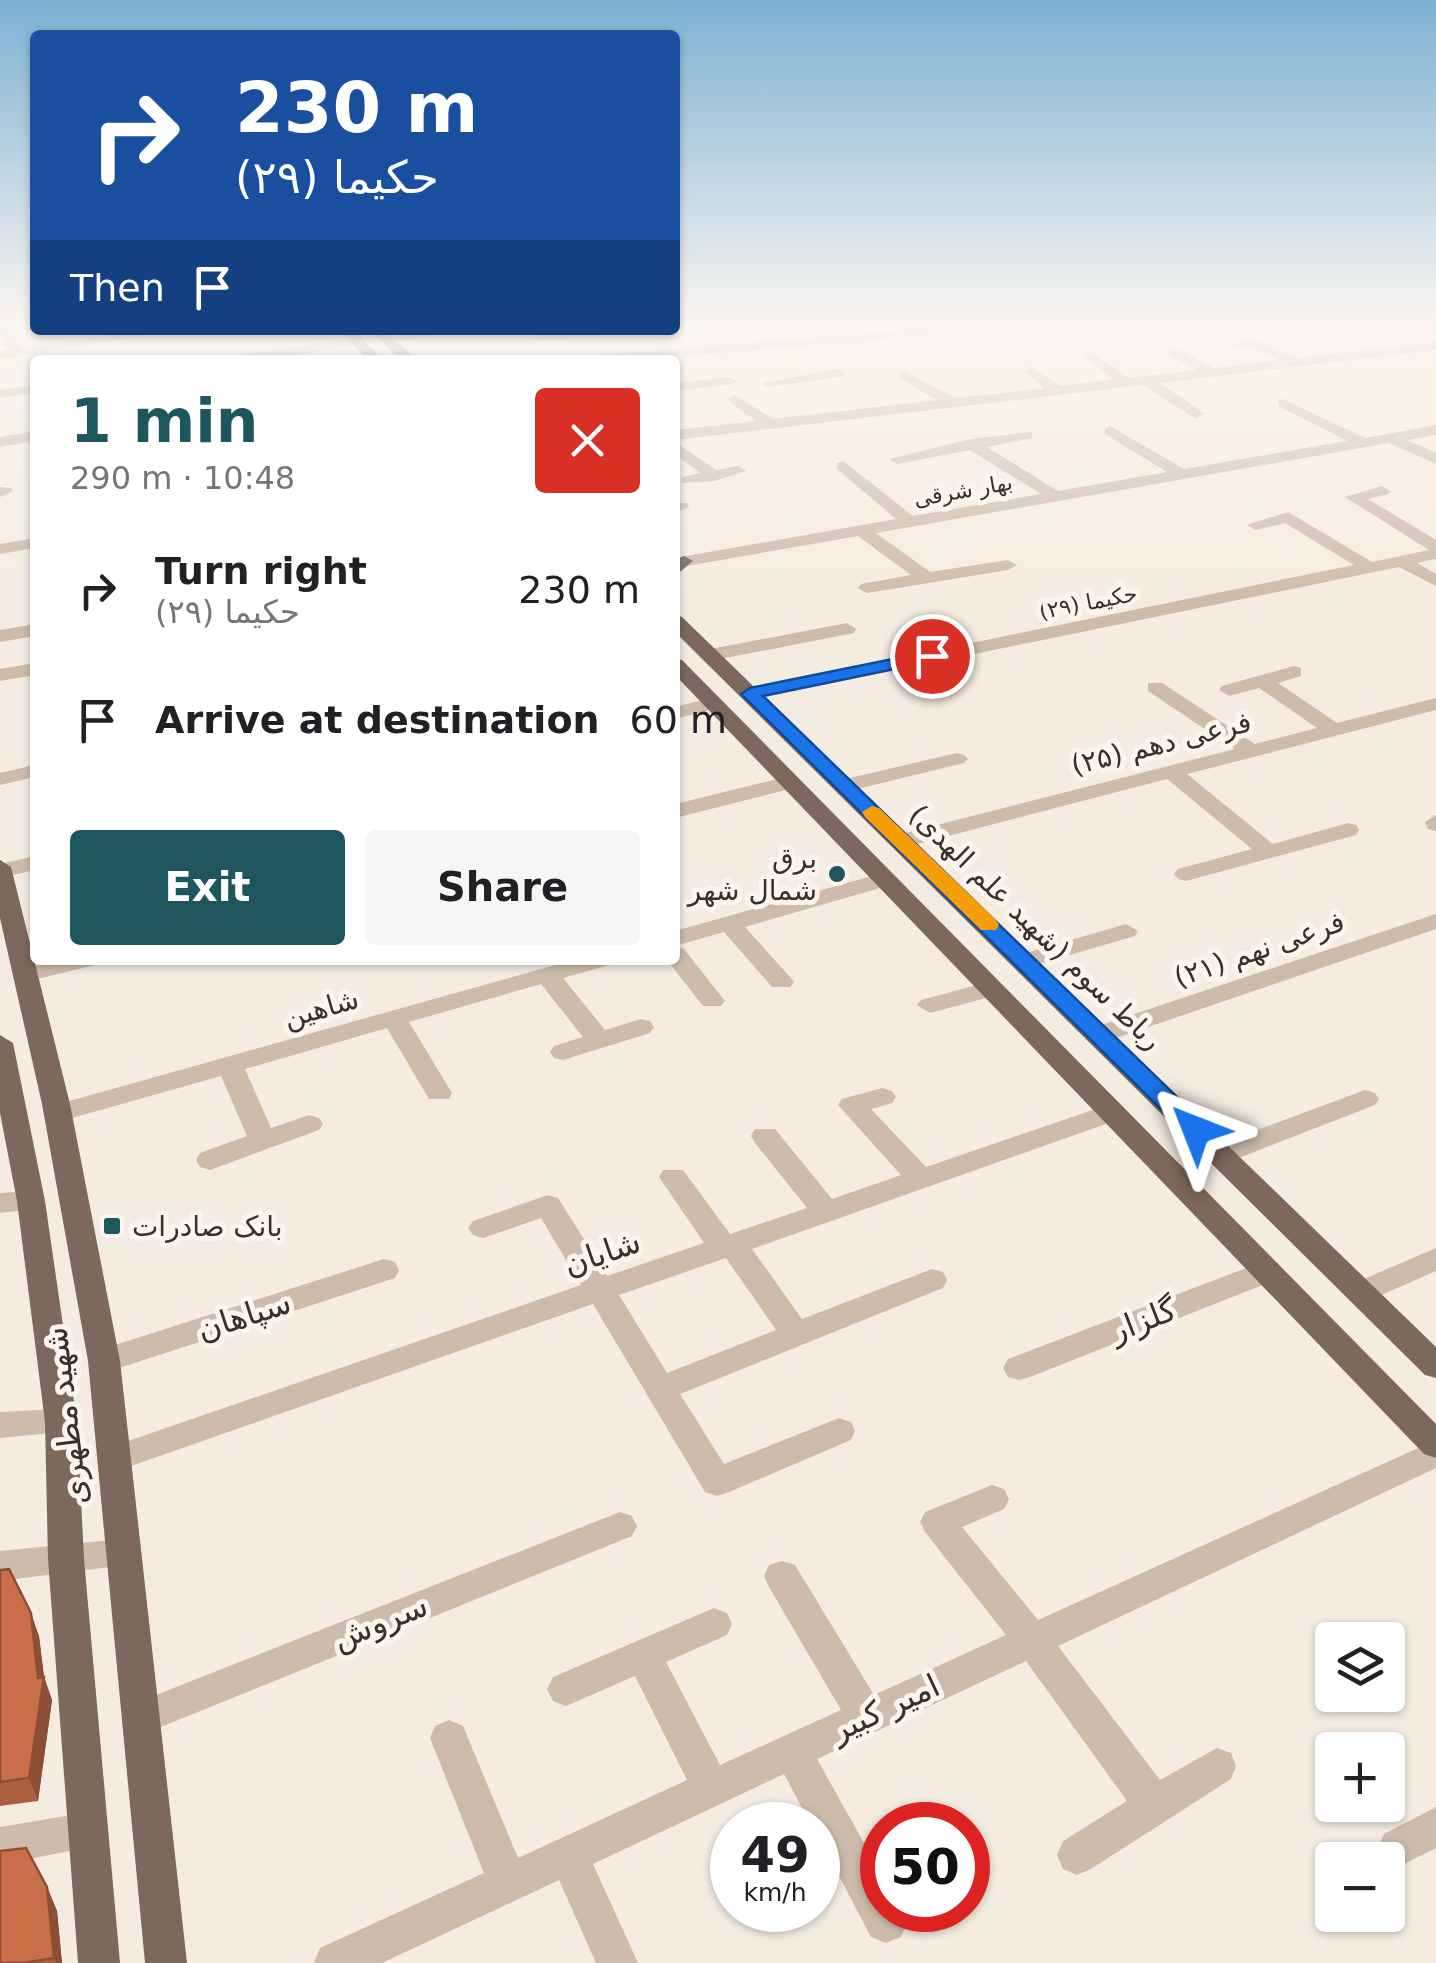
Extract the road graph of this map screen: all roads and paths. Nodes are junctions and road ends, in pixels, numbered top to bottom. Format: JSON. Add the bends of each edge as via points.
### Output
{"nodes":[{"id":1,"x":758,"y":416,"type":"edge"},
{"id":2,"x":842,"y":416,"type":"edge"},
{"id":3,"x":1185,"y":416,"type":"edge"},
{"id":4,"x":1309,"y":416,"type":"edge"},
{"id":5,"x":1169,"y":418,"type":"dead end"},
{"id":6,"x":770,"y":424,"type":"junction"},
{"id":7,"x":1134,"y":427,"type":"dead end"},
{"id":8,"x":1436,"y":430,"type":"edge"},
{"id":9,"x":1026,"y":434,"type":"dead end"},
{"id":10,"x":680,"y":435,"type":"edge"},
{"id":11,"x":30,"y":437,"type":"edge"},
{"id":12,"x":1392,"y":438,"type":"junction"},
{"id":13,"x":680,"y":440,"type":"edge"},
{"id":14,"x":0,"y":442,"type":"edge"},
{"id":15,"x":1364,"y":442,"type":"junction"},
{"id":16,"x":971,"y":444,"type":"junction"},
{"id":17,"x":898,"y":459,"type":"dead end"},
{"id":18,"x":1436,"y":459,"type":"edge"},
{"id":19,"x":843,"y":466,"type":"dead end"},
{"id":20,"x":738,"y":471,"type":"dead end"},
{"id":21,"x":1181,"y":474,"type":"junction"},
{"id":22,"x":714,"y":476,"type":"junction"},
{"id":23,"x":688,"y":480,"type":"dead end"},
{"id":24,"x":1120,"y":485,"type":"junction"},
{"id":25,"x":1382,"y":491,"type":"dead end"},
{"id":26,"x":1055,"y":496,"type":"junction"},
{"id":27,"x":1148,"y":504,"type":"dead end"},
{"id":28,"x":1371,"y":508,"type":"junction"},
{"id":29,"x":1344,"y":511,"type":"dead end"},
{"id":30,"x":910,"y":522,"type":"junction"},
{"id":31,"x":1255,"y":525,"type":"dead end"},
{"id":32,"x":862,"y":530,"type":"junction"},
{"id":33,"x":30,"y":544,"type":"edge"},
{"id":34,"x":0,"y":549,"type":"edge"},
{"id":35,"x":1436,"y":551,"type":"edge"},
{"id":36,"x":1401,"y":562,"type":"junction"},
{"id":37,"x":680,"y":565,"type":"edge"},
{"id":38,"x":1008,"y":565,"type":"dead end"},
{"id":39,"x":1370,"y":568,"type":"junction"},
{"id":40,"x":927,"y":578,"type":"junction"},
{"id":41,"x":1436,"y":581,"type":"edge"},
{"id":42,"x":867,"y":588,"type":"dead end"},
{"id":43,"x":680,"y":625,"type":"edge"},
{"id":44,"x":847,"y":628,"type":"dead end"},
{"id":45,"x":30,"y":631,"type":"edge"},
{"id":46,"x":0,"y":636,"type":"edge"},
{"id":47,"x":710,"y":655,"type":"junction"},
{"id":48,"x":680,"y":669,"type":"edge"},
{"id":49,"x":30,"y":670,"type":"edge"},
{"id":50,"x":1294,"y":672,"type":"dead end"},
{"id":51,"x":0,"y":675,"type":"edge"},
{"id":52,"x":1262,"y":681,"type":"junction"},
{"id":53,"x":1156,"y":687,"type":"dead end"},
{"id":54,"x":1230,"y":690,"type":"dead end"},
{"id":55,"x":750,"y":694,"type":"junction"},
{"id":56,"x":714,"y":704,"type":"junction"},
{"id":57,"x":1436,"y":704,"type":"edge"},
{"id":58,"x":680,"y":711,"type":"edge"},
{"id":59,"x":1333,"y":730,"type":"junction"},
{"id":60,"x":1252,"y":751,"type":"junction"},
{"id":61,"x":958,"y":759,"type":"dead end"},
{"id":62,"x":30,"y":772,"type":"edge"},
{"id":63,"x":1171,"y":772,"type":"junction"},
{"id":64,"x":0,"y":779,"type":"edge"},
{"id":65,"x":790,"y":782,"type":"junction"},
{"id":66,"x":845,"y":786,"type":"junction"},
{"id":67,"x":680,"y":810,"type":"edge"},
{"id":68,"x":1348,"y":830,"type":"dead end"},
{"id":69,"x":902,"y":841,"type":"junction"},
{"id":70,"x":1269,"y":852,"type":"junction"},
{"id":71,"x":30,"y":864,"type":"edge"},
{"id":72,"x":0,"y":869,"type":"edge"},
{"id":73,"x":1186,"y":874,"type":"dead end"},
{"id":74,"x":886,"y":879,"type":"junction"},
{"id":75,"x":1436,"y":920,"type":"edge"},
{"id":76,"x":729,"y":924,"type":"junction"},
{"id":77,"x":991,"y":928,"type":"junction"},
{"id":78,"x":1126,"y":931,"type":"dead end"},
{"id":79,"x":680,"y":938,"type":"edge"},
{"id":80,"x":945,"y":938,"type":"junction"},
{"id":81,"x":680,"y":960,"type":"edge"},
{"id":82,"x":1025,"y":960,"type":"junction"},
{"id":83,"x":67,"y":965,"type":"edge"},
{"id":84,"x":582,"y":965,"type":"edge"},
{"id":85,"x":547,"y":975,"type":"junction"},
{"id":86,"x":26,"y":976,"type":"junction"},
{"id":87,"x":781,"y":982,"type":"dead end"},
{"id":88,"x":1060,"y":995,"type":"junction"},
{"id":89,"x":1002,"y":998,"type":"junction"},
{"id":90,"x":712,"y":1000,"type":"dead end"},
{"id":91,"x":930,"y":1004,"type":"dead end"},
{"id":92,"x":394,"y":1018,"type":"junction"},
{"id":93,"x":641,"y":1027,"type":"dead end"},
{"id":94,"x":1100,"y":1034,"type":"junction"},
{"id":95,"x":599,"y":1040,"type":"junction"},
{"id":96,"x":0,"y":1046,"type":"edge"},
{"id":97,"x":563,"y":1052,"type":"dead end"},
{"id":98,"x":230,"y":1064,"type":"junction"},
{"id":99,"x":439,"y":1093,"type":"dead end"},
{"id":100,"x":882,"y":1097,"type":"dead end"},
{"id":101,"x":1365,"y":1099,"type":"dead end"},
{"id":102,"x":1113,"y":1112,"type":"junction"},
{"id":103,"x":58,"y":1113,"type":"junction"},
{"id":104,"x":309,"y":1124,"type":"dead end"},
{"id":105,"x":765,"y":1136,"type":"dead end"},
{"id":106,"x":263,"y":1141,"type":"junction"},
{"id":107,"x":1220,"y":1154,"type":"junction"},
{"id":108,"x":210,"y":1160,"type":"dead end"},
{"id":109,"x":673,"y":1177,"type":"dead end"},
{"id":110,"x":921,"y":1179,"type":"junction"},
{"id":111,"x":31,"y":1201,"type":"junction"},
{"id":112,"x":0,"y":1203,"type":"edge"},
{"id":113,"x":826,"y":1212,"type":"junction"},
{"id":114,"x":483,"y":1228,"type":"dead end"},
{"id":115,"x":728,"y":1246,"type":"junction"},
{"id":116,"x":1436,"y":1259,"type":"edge"},
{"id":117,"x":384,"y":1270,"type":"dead end"},
{"id":118,"x":1268,"y":1272,"type":"junction"},
{"id":119,"x":932,"y":1280,"type":"dead end"},
{"id":120,"x":600,"y":1291,"type":"junction"},
{"id":121,"x":1361,"y":1293,"type":"junction"},
{"id":122,"x":796,"y":1334,"type":"junction"},
{"id":123,"x":104,"y":1361,"type":"junction"},
{"id":124,"x":1436,"y":1366,"type":"edge"},
{"id":125,"x":1019,"y":1368,"type":"dead end"},
{"id":126,"x":659,"y":1389,"type":"junction"},
{"id":127,"x":61,"y":1422,"type":"junction"},
{"id":128,"x":0,"y":1425,"type":"edge"},
{"id":129,"x":840,"y":1432,"type":"dead end"},
{"id":130,"x":1436,"y":1445,"type":"edge"},
{"id":131,"x":1436,"y":1453,"type":"edge"},
{"id":132,"x":114,"y":1459,"type":"junction"},
{"id":133,"x":992,"y":1499,"type":"dead end"},
{"id":134,"x":620,"y":1526,"type":"dead end"},
{"id":135,"x":122,"y":1554,"type":"junction"},
{"id":136,"x":66,"y":1559,"type":"junction"},
{"id":137,"x":0,"y":1566,"type":"edge"},
{"id":138,"x":782,"y":1576,"type":"dead end"},
{"id":139,"x":714,"y":1624,"type":"dead end"},
{"id":140,"x":1032,"y":1640,"type":"junction"},
{"id":141,"x":644,"y":1657,"type":"junction"},
{"id":142,"x":566,"y":1689,"type":"dead end"},
{"id":143,"x":866,"y":1717,"type":"junction"},
{"id":144,"x":141,"y":1718,"type":"junction"},
{"id":145,"x":449,"y":1738,"type":"dead end"},
{"id":146,"x":792,"y":1751,"type":"junction"},
{"id":147,"x":1217,"y":1766,"type":"dead end"},
{"id":148,"x":711,"y":1788,"type":"junction"},
{"id":149,"x":1155,"y":1806,"type":"junction"},
{"id":150,"x":1436,"y":1826,"type":"edge"},
{"id":151,"x":65,"y":1836,"type":"dead end"},
{"id":152,"x":1405,"y":1844,"type":"edge"},
{"id":153,"x":0,"y":1846,"type":"edge"},
{"id":154,"x":569,"y":1855,"type":"junction"},
{"id":155,"x":1077,"y":1856,"type":"dead end"},
{"id":156,"x":860,"y":1875,"type":"edge"},
{"id":157,"x":508,"y":1883,"type":"junction"},
{"id":158,"x":99,"y":1963,"type":"edge"},
{"id":159,"x":166,"y":1963,"type":"edge"},
{"id":160,"x":335,"y":1963,"type":"edge"},
{"id":161,"x":617,"y":1963,"type":"edge"}],
"edges":[{"from":1,"to":6,"type":"street"},
{"from":2,"to":6,"type":"street"},
{"from":3,"to":5,"type":"street"},
{"from":4,"to":15,"type":"street"},
{"from":6,"to":10,"type":"street"},
{"from":7,"to":21,"type":"street","via":[[1104,432]]},
{"from":8,"to":12,"type":"street","name":"بهار شرقی"},
{"from":9,"to":16,"type":"street"},
{"from":11,"to":14,"type":"street"},
{"from":12,"to":15,"type":"street","name":"بهار شرقی"},
{"from":12,"to":18,"type":"street"},
{"from":13,"to":22,"type":"street"},
{"from":15,"to":21,"type":"street","name":"بهار شرقی"},
{"from":16,"to":17,"type":"street"},
{"from":16,"to":26,"type":"street"},
{"from":19,"to":30,"type":"street"},
{"from":20,"to":22,"type":"street"},
{"from":21,"to":24,"type":"street","name":"بهار شرقی"},
{"from":22,"to":23,"type":"street"},
{"from":24,"to":26,"type":"street","name":"بهار شرقی"},
{"from":24,"to":27,"type":"street"},
{"from":25,"to":28,"type":"street","via":[[1353,497]]},
{"from":26,"to":30,"type":"street","name":"بهار شرقی"},
{"from":28,"to":29,"type":"street"},
{"from":28,"to":35,"type":"street"},
{"from":30,"to":32,"type":"street","name":"بهار شرقی"},
{"from":31,"to":39,"type":"street","via":[[1288,517]]},
{"from":32,"to":37,"type":"street","name":"بهار شرقی"},
{"from":32,"to":40,"type":"street"},
{"from":33,"to":34,"type":"street"},
{"from":35,"to":36,"type":"street","name":"حکیما (۲۹)"},
{"from":36,"to":39,"type":"street","name":"حکیما (۲۹)"},
{"from":36,"to":41,"type":"street"},
{"from":38,"to":40,"type":"street"},
{"from":39,"to":55,"type":"street","name":"حکیما (۲۹)"},
{"from":40,"to":42,"type":"street"},
{"from":43,"to":47,"type":"main road","name":"رباط سوم (شهید علم الهدی)"},
{"from":44,"to":47,"type":"street"},
{"from":45,"to":46,"type":"street"},
{"from":47,"to":55,"type":"main road","name":"رباط سوم (شهید علم الهدی)"},
{"from":48,"to":56,"type":"main road"},
{"from":49,"to":51,"type":"street"},
{"from":50,"to":52,"type":"street"},
{"from":52,"to":54,"type":"street"},
{"from":52,"to":59,"type":"street"},
{"from":53,"to":60,"type":"street"},
{"from":55,"to":66,"type":"main road","name":"رباط سوم (شهید علم الهدی)"},
{"from":56,"to":58,"type":"street"},
{"from":56,"to":65,"type":"main road"},
{"from":57,"to":59,"type":"street","name":"فرعی دهم (۲۵)"},
{"from":59,"to":60,"type":"street","name":"فرعی دهم (۲۵)"},
{"from":60,"to":63,"type":"street","name":"فرعی دهم (۲۵)"},
{"from":61,"to":66,"type":"street"},
{"from":62,"to":64,"type":"street"},
{"from":63,"to":69,"type":"street","name":"فرعی دهم (۲۵)"},
{"from":63,"to":70,"type":"street"},
{"from":65,"to":67,"type":"street"},
{"from":65,"to":74,"type":"main road"},
{"from":66,"to":69,"type":"main road","name":"رباط سوم (شهید علم الهدی)"},
{"from":68,"to":70,"type":"street"},
{"from":69,"to":77,"type":"main road","name":"رباط سوم (شهید علم الهدی)"},
{"from":70,"to":73,"type":"street"},
{"from":71,"to":72,"type":"street"},
{"from":72,"to":86,"type":"main road","name":"شهید مطهری"},
{"from":74,"to":76,"type":"street"},
{"from":74,"to":80,"type":"main road"},
{"from":75,"to":94,"type":"street","name":"فرعی نهم (۲۱)"},
{"from":76,"to":79,"type":"street"},
{"from":76,"to":87,"type":"street"},
{"from":77,"to":80,"type":"main road","via":[[985,939],[965,944]]},
{"from":77,"to":82,"type":"main road","name":"رباط سوم (شهید علم الهدی)"},
{"from":78,"to":82,"type":"street"},
{"from":80,"to":89,"type":"main road"},
{"from":81,"to":90,"type":"street"},
{"from":82,"to":88,"type":"main road","name":"رباط سوم (شهید علم الهدی)"},
{"from":83,"to":86,"type":"street"},
{"from":84,"to":85,"type":"street","name":"شاهین"},
{"from":85,"to":92,"type":"street","name":"شاهین"},
{"from":85,"to":95,"type":"street"},
{"from":86,"to":103,"type":"main road","name":"شهید مطهری"},
{"from":88,"to":89,"type":"main road"},
{"from":88,"to":94,"type":"main road","name":"رباط سوم (شهید علم الهدی)"},
{"from":89,"to":91,"type":"street"},
{"from":89,"to":102,"type":"main road"},
{"from":92,"to":98,"type":"street","name":"شاهین"},
{"from":92,"to":99,"type":"street"},
{"from":93,"to":95,"type":"street"},
{"from":94,"to":107,"type":"main road","name":"رباط سوم (شهید علم الهدی)"},
{"from":95,"to":97,"type":"street"},
{"from":96,"to":111,"type":"main road","name":"شهید مطهری"},
{"from":98,"to":103,"type":"street","name":"شاهین"},
{"from":98,"to":106,"type":"street"},
{"from":100,"to":110,"type":"street","via":[[852,1105]]},
{"from":101,"to":107,"type":"street"},
{"from":102,"to":110,"type":"street","name":"شایان"},
{"from":102,"to":118,"type":"main road"},
{"from":103,"to":123,"type":"main road","name":"شهید مطهری"},
{"from":104,"to":106,"type":"street"},
{"from":105,"to":113,"type":"street"},
{"from":106,"to":108,"type":"street"},
{"from":107,"to":121,"type":"main road","name":"رباط سوم (شهید علم الهدی)"},
{"from":109,"to":115,"type":"street"},
{"from":110,"to":113,"type":"street","name":"شایان"},
{"from":111,"to":112,"type":"street"},
{"from":111,"to":127,"type":"main road","name":"شهید مطهری"},
{"from":113,"to":115,"type":"street","name":"شایان"},
{"from":114,"to":120,"type":"street","via":[[548,1205]]},
{"from":115,"to":120,"type":"street","name":"شایان"},
{"from":115,"to":122,"type":"street"},
{"from":116,"to":121,"type":"street"},
{"from":117,"to":123,"type":"street","name":"سپاهان"},
{"from":118,"to":125,"type":"street","name":"گلزار"},
{"from":118,"to":130,"type":"main road"},
{"from":119,"to":122,"type":"street"},
{"from":120,"to":126,"type":"street"},
{"from":120,"to":132,"type":"street","name":"شایان"},
{"from":121,"to":124,"type":"main road","name":"رباط سوم (شهید علم الهدی)"},
{"from":122,"to":126,"type":"street"},
{"from":123,"to":132,"type":"main road","name":"شهید مطهری"},
{"from":126,"to":129,"type":"street","via":[[717,1482]]},
{"from":127,"to":128,"type":"street"},
{"from":127,"to":136,"type":"main road","name":"شهید مطهری"},
{"from":131,"to":140,"type":"street","name":"امیر کبیر"},
{"from":132,"to":135,"type":"main road","name":"شهید مطهری"},
{"from":133,"to":140,"type":"street","via":[[937,1522]]},
{"from":134,"to":144,"type":"street","name":"سروش"},
{"from":135,"to":136,"type":"street"},
{"from":135,"to":144,"type":"main road","name":"شهید مطهری"},
{"from":136,"to":137,"type":"street"},
{"from":136,"to":158,"type":"main road","name":"شهید مطهری"},
{"from":138,"to":143,"type":"street"},
{"from":139,"to":141,"type":"street"},
{"from":140,"to":143,"type":"street","name":"امیر کبیر"},
{"from":140,"to":149,"type":"street"},
{"from":141,"to":142,"type":"street"},
{"from":141,"to":148,"type":"street"},
{"from":143,"to":146,"type":"street","name":"امیر کبیر"},
{"from":144,"to":159,"type":"main road","name":"شهید مطهری"},
{"from":145,"to":157,"type":"street"},
{"from":146,"to":148,"type":"street","name":"امیر کبیر"},
{"from":146,"to":156,"type":"street"},
{"from":147,"to":149,"type":"street"},
{"from":148,"to":154,"type":"street","name":"امیر کبیر"},
{"from":149,"to":155,"type":"street"},
{"from":150,"to":152,"type":"street"},
{"from":151,"to":153,"type":"street"},
{"from":154,"to":157,"type":"street","name":"امیر کبیر"},
{"from":154,"to":161,"type":"street"},
{"from":157,"to":160,"type":"street","name":"امیر کبیر"}]}
